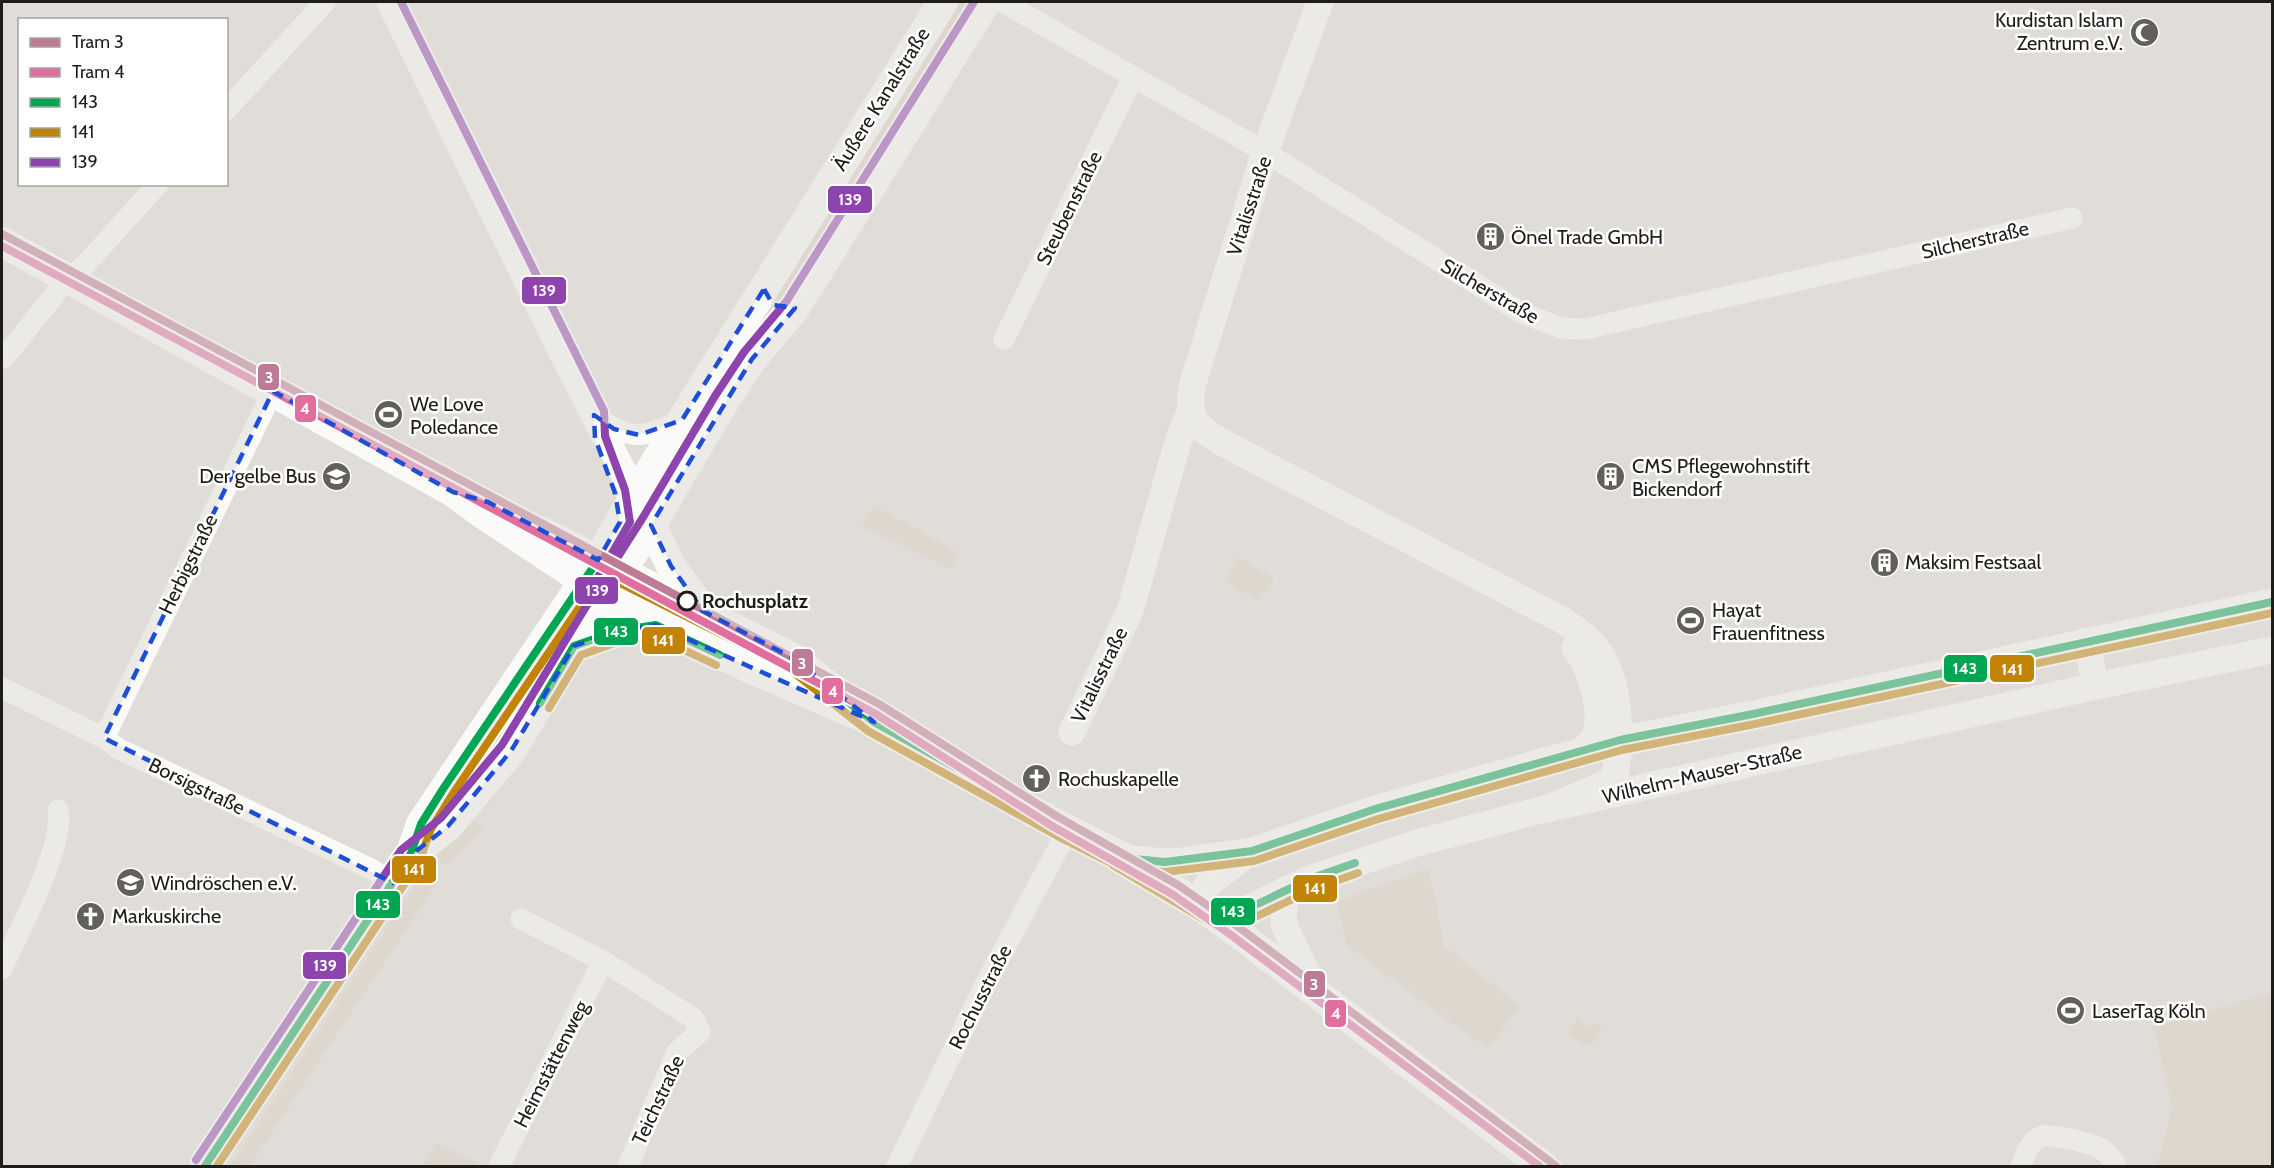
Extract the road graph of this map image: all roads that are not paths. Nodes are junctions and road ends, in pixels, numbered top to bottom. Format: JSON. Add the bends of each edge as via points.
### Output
{"nodes":[{"id":1,"x":325,"y":2,"type":"edge"},
{"id":2,"x":390,"y":2,"type":"edge"},
{"id":3,"x":943,"y":2,"type":"edge"},
{"id":4,"x":986,"y":2,"type":"edge"},
{"id":5,"x":1003,"y":2,"type":"edge"},
{"id":6,"x":1320,"y":2,"type":"edge"},
{"id":7,"x":1133,"y":77,"type":"junction"},
{"id":8,"x":228,"y":108,"type":"edge"},
{"id":9,"x":1265,"y":152,"type":"junction"},
{"id":10,"x":156,"y":186,"type":"edge"},
{"id":11,"x":2072,"y":218,"type":"dead end"},
{"id":12,"x":2,"y":242,"type":"edge"},
{"id":13,"x":67,"y":279,"type":"junction"},
{"id":14,"x":764,"y":289,"type":"junction"},
{"id":15,"x":795,"y":308,"type":"junction"},
{"id":16,"x":1004,"y":339,"type":"dead end"},
{"id":17,"x":2,"y":358,"type":"edge"},
{"id":18,"x":273,"y":391,"type":"junction"},
{"id":19,"x":1190,"y":413,"type":"junction"},
{"id":20,"x":594,"y":415,"type":"junction"},
{"id":21,"x":682,"y":420,"type":"junction"},
{"id":22,"x":635,"y":495,"type":"junction"},
{"id":23,"x":620,"y":522,"type":"junction"},
{"id":24,"x":651,"y":525,"type":"junction"},
{"id":25,"x":602,"y":577,"type":"junction"},
{"id":26,"x":2272,"y":602,"type":"edge"},
{"id":27,"x":1530,"y":605,"type":"junction"},
{"id":28,"x":703,"y":611,"type":"junction"},
{"id":29,"x":656,"y":625,"type":"junction"},
{"id":30,"x":2086,"y":641,"type":"junction"},
{"id":31,"x":574,"y":646,"type":"junction"},
{"id":32,"x":2272,"y":651,"type":"edge"},
{"id":33,"x":2096,"y":686,"type":"junction"},
{"id":34,"x":2,"y":688,"type":"edge"},
{"id":35,"x":874,"y":722,"type":"junction"},
{"id":36,"x":485,"y":726,"type":"junction"},
{"id":37,"x":1072,"y":732,"type":"dead end"},
{"id":38,"x":104,"y":738,"type":"junction"},
{"id":39,"x":1620,"y":740,"type":"junction"},
{"id":40,"x":510,"y":751,"type":"junction"},
{"id":41,"x":1582,"y":751,"type":"junction"},
{"id":42,"x":1547,"y":809,"type":"junction"},
{"id":43,"x":58,"y":810,"type":"dead end"},
{"id":44,"x":1068,"y":830,"type":"junction"},
{"id":45,"x":1301,"y":835,"type":"junction"},
{"id":46,"x":1252,"y":850,"type":"junction"},
{"id":47,"x":410,"y":856,"type":"junction"},
{"id":48,"x":1124,"y":858,"type":"junction"},
{"id":49,"x":1312,"y":878,"type":"junction"},
{"id":50,"x":393,"y":883,"type":"junction"},
{"id":51,"x":1286,"y":890,"type":"junction"},
{"id":52,"x":1206,"y":911,"type":"junction"},
{"id":53,"x":521,"y":919,"type":"dead end"},
{"id":54,"x":603,"y":961,"type":"junction"},
{"id":55,"x":2,"y":969,"type":"edge"},
{"id":56,"x":1316,"y":993,"type":"junction"},
{"id":57,"x":205,"y":1167,"type":"edge"},
{"id":58,"x":500,"y":1167,"type":"edge"},
{"id":59,"x":627,"y":1167,"type":"edge"},
{"id":60,"x":897,"y":1167,"type":"edge"},
{"id":61,"x":1543,"y":1167,"type":"edge"},
{"id":62,"x":2021,"y":1167,"type":"edge"},
{"id":63,"x":2116,"y":1167,"type":"edge"}],
"edges":[{"from":1,"to":8,"type":"street"},
{"from":2,"to":20,"type":"street"},
{"from":3,"to":14,"type":"main road","name":"Äußere Kanalstraße"},
{"from":4,"to":15,"type":"main road","name":"Äußere Kanalstraße"},
{"from":5,"to":7,"type":"street","name":"Silcherstraße"},
{"from":6,"to":9,"type":"street","name":"Vitalisstraße"},
{"from":7,"to":9,"type":"street","name":"Silcherstraße"},
{"from":7,"to":16,"type":"street","name":"Steubenstraße"},
{"from":9,"to":11,"type":"street","name":"Silcherstraße","via":[[1517,310],[1561,328],[1585,329]]},
{"from":9,"to":19,"type":"street","name":"Vitalisstraße","via":[[1192,386]]},
{"from":10,"to":13,"type":"street","via":[[86,265]]},
{"from":12,"to":13,"type":"main road"},
{"from":13,"to":17,"type":"street"},
{"from":13,"to":18,"type":"main road"},
{"from":14,"to":15,"type":"main road","via":[[766,300],[773,306]]},
{"from":14,"to":21,"type":"main road","name":"Äußere Kanalstraße"},
{"from":15,"to":24,"type":"main road","name":"Äußere Kanalstraße","via":[[752,359]]},
{"from":18,"to":25,"type":"main road","via":[[453,492],[488,502]]},
{"from":18,"to":38,"type":"street","name":"Herbigstraße"},
{"from":19,"to":27,"type":"street","via":[[1199,425],[1225,444]]},
{"from":19,"to":37,"type":"street","name":"Vitalisstraße","via":[[1179,438],[1130,611]]},
{"from":20,"to":21,"type":"street","via":[[630,435],[649,435]]},
{"from":20,"to":22,"type":"street"},
{"from":20,"to":23,"type":"street","via":[[595,438],[615,493]]},
{"from":21,"to":22,"type":"main road","name":"Äußere Kanalstraße"},
{"from":22,"to":23,"type":"main road","name":"Äußere Kanalstraße"},
{"from":22,"to":24,"type":"street"},
{"from":23,"to":25,"type":"main road","name":"Äußere Kanalstraße"},
{"from":24,"to":25,"type":"main road","name":"Äußere Kanalstraße"},
{"from":24,"to":28,"type":"main road","via":[[671,566]]},
{"from":25,"to":28,"type":"main road"},
{"from":25,"to":29,"type":"main road"},
{"from":25,"to":31,"type":"main road","name":"Äußere Kanalstraße"},
{"from":25,"to":36,"type":"main road","name":"Äußere Kanalstraße"},
{"from":26,"to":30,"type":"street"},
{"from":27,"to":39,"type":"street","via":[[1564,621],[1588,639],[1603,659],[1618,710]]},
{"from":27,"to":41,"type":"street","via":[[1577,650],[1589,671],[1597,728],[1594,739]]},
{"from":28,"to":35,"type":"main road","via":[[793,657]]},
{"from":29,"to":31,"type":"main road","via":[[617,631]]},
{"from":29,"to":35,"type":"main road"},
{"from":30,"to":33,"type":"street"},
{"from":30,"to":39,"type":"street"},
{"from":31,"to":40,"type":"main road","name":"Äußere Kanalstraße"},
{"from":32,"to":33,"type":"street","name":"Wilhelm-Mauser-Straße"},
{"from":33,"to":42,"type":"street","name":"Wilhelm-Mauser-Straße"},
{"from":34,"to":38,"type":"street","name":"Borsigstraße"},
{"from":35,"to":44,"type":"main road"},
{"from":36,"to":40,"type":"main road","via":[[493,751]]},
{"from":36,"to":47,"type":"main road","name":"Äußere Kanalstraße","via":[[421,824]]},
{"from":38,"to":50,"type":"street","name":"Borsigstraße","via":[[119,749]]},
{"from":39,"to":41,"type":"street"},
{"from":39,"to":42,"type":"street","via":[[1615,777]]},
{"from":40,"to":47,"type":"main road","name":"Äußere Kanalstraße","via":[[448,826]]},
{"from":41,"to":45,"type":"street","via":[[1375,809]]},
{"from":42,"to":49,"type":"street","name":"Wilhelm-Mauser-Straße","via":[[1416,843]]},
{"from":43,"to":55,"type":"street","via":[[60,829],[52,858]]},
{"from":44,"to":48,"type":"main road"},
{"from":44,"to":60,"type":"street","name":"Rochusstraße","via":[[987,981]]},
{"from":45,"to":46,"type":"street"},
{"from":45,"to":49,"type":"street"},
{"from":46,"to":48,"type":"street","via":[[1182,861]]},
{"from":46,"to":52,"type":"street","via":[[1207,885]]},
{"from":47,"to":50,"type":"main road","name":"Äußere Kanalstraße"},
{"from":48,"to":52,"type":"main road"},
{"from":49,"to":51,"type":"street","name":"Wilhelm-Mauser-Straße"},
{"from":50,"to":57,"type":"main road","name":"Äußere Kanalstraße"},
{"from":51,"to":52,"type":"street","name":"Wilhelm-Mauser-Straße","via":[[1247,909]]},
{"from":51,"to":56,"type":"street","via":[[1282,916],[1285,927]]},
{"from":52,"to":56,"type":"main road"},
{"from":53,"to":54,"type":"street"},
{"from":54,"to":58,"type":"street","name":"Heimstättenweg"},
{"from":54,"to":59,"type":"street","name":"Teichstraße","via":[[693,1018],[700,1032],[677,1052]]},
{"from":56,"to":61,"type":"main road"},
{"from":62,"to":63,"type":"street","via":[[2031,1143],[2045,1135],[2095,1146]]}]}
